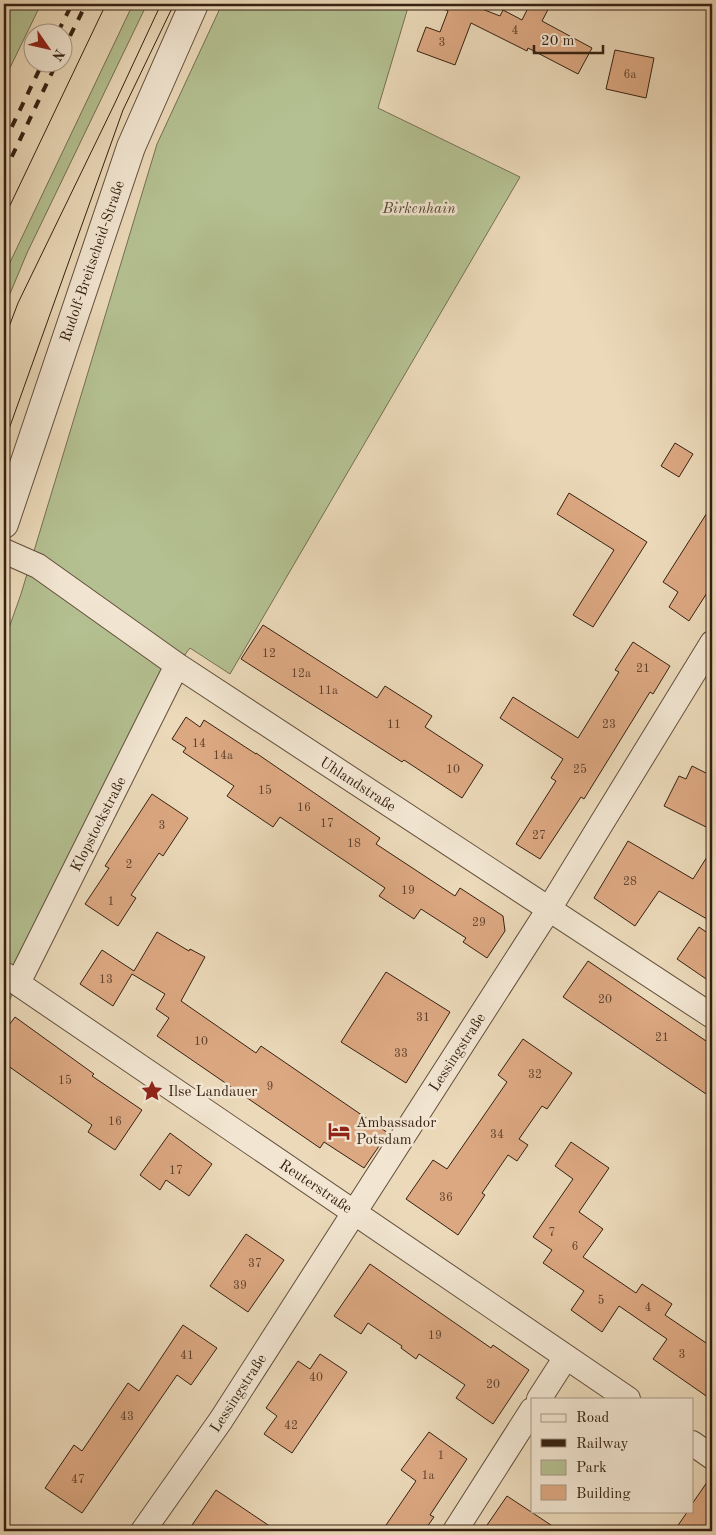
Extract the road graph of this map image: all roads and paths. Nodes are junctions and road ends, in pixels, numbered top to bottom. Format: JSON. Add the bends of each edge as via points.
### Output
{"nodes":[{"id":1,"x":194,"y":4,"type":"edge"},
{"id":2,"x":4,"y":524,"type":"edge"},
{"id":3,"x":4,"y":552,"type":"edge"},
{"id":4,"x":712,"y":643,"type":"edge"},
{"id":5,"x":177,"y":665,"type":"junction"},
{"id":6,"x":549,"y":909,"type":"junction"},
{"id":7,"x":11,"y":978,"type":"edge"},
{"id":8,"x":712,"y":1016,"type":"edge"},
{"id":9,"x":354,"y":1212,"type":"junction"},
{"id":10,"x":566,"y":1357,"type":"junction"},
{"id":11,"x":541,"y":1398,"type":"edge"},
{"id":12,"x":627,"y":1398,"type":"edge"},
{"id":13,"x":531,"y":1412,"type":"edge"},
{"id":14,"x":694,"y":1444,"type":"edge"},
{"id":15,"x":712,"y":1457,"type":"edge"},
{"id":16,"x":150,"y":1529,"type":"edge"},
{"id":17,"x":455,"y":1531,"type":"edge"}],
"edges":[{"from":1,"to":2,"type":"street","name":"Rudolf-Breitscheid-Straße","via":[[131,147]]},
{"from":3,"to":5,"type":"street","name":"Uhlandstraße","via":[[38,566]]},
{"from":4,"to":6,"type":"street","name":"Lessingstraße"},
{"from":5,"to":6,"type":"street","name":"Uhlandstraße"},
{"from":5,"to":7,"type":"street","name":"Klopstockstraße"},
{"from":6,"to":8,"type":"street","name":"Uhlandstraße"},
{"from":6,"to":9,"type":"street","name":"Lessingstraße"},
{"from":7,"to":9,"type":"street","name":"Reuterstraße"},
{"from":9,"to":10,"type":"street","name":"Reuterstraße"},
{"from":9,"to":16,"type":"street","name":"Lessingstraße"},
{"from":10,"to":11,"type":"street"},
{"from":10,"to":12,"type":"street","name":"Reuterstraße"},
{"from":13,"to":17,"type":"street"},
{"from":14,"to":15,"type":"street"}]}
